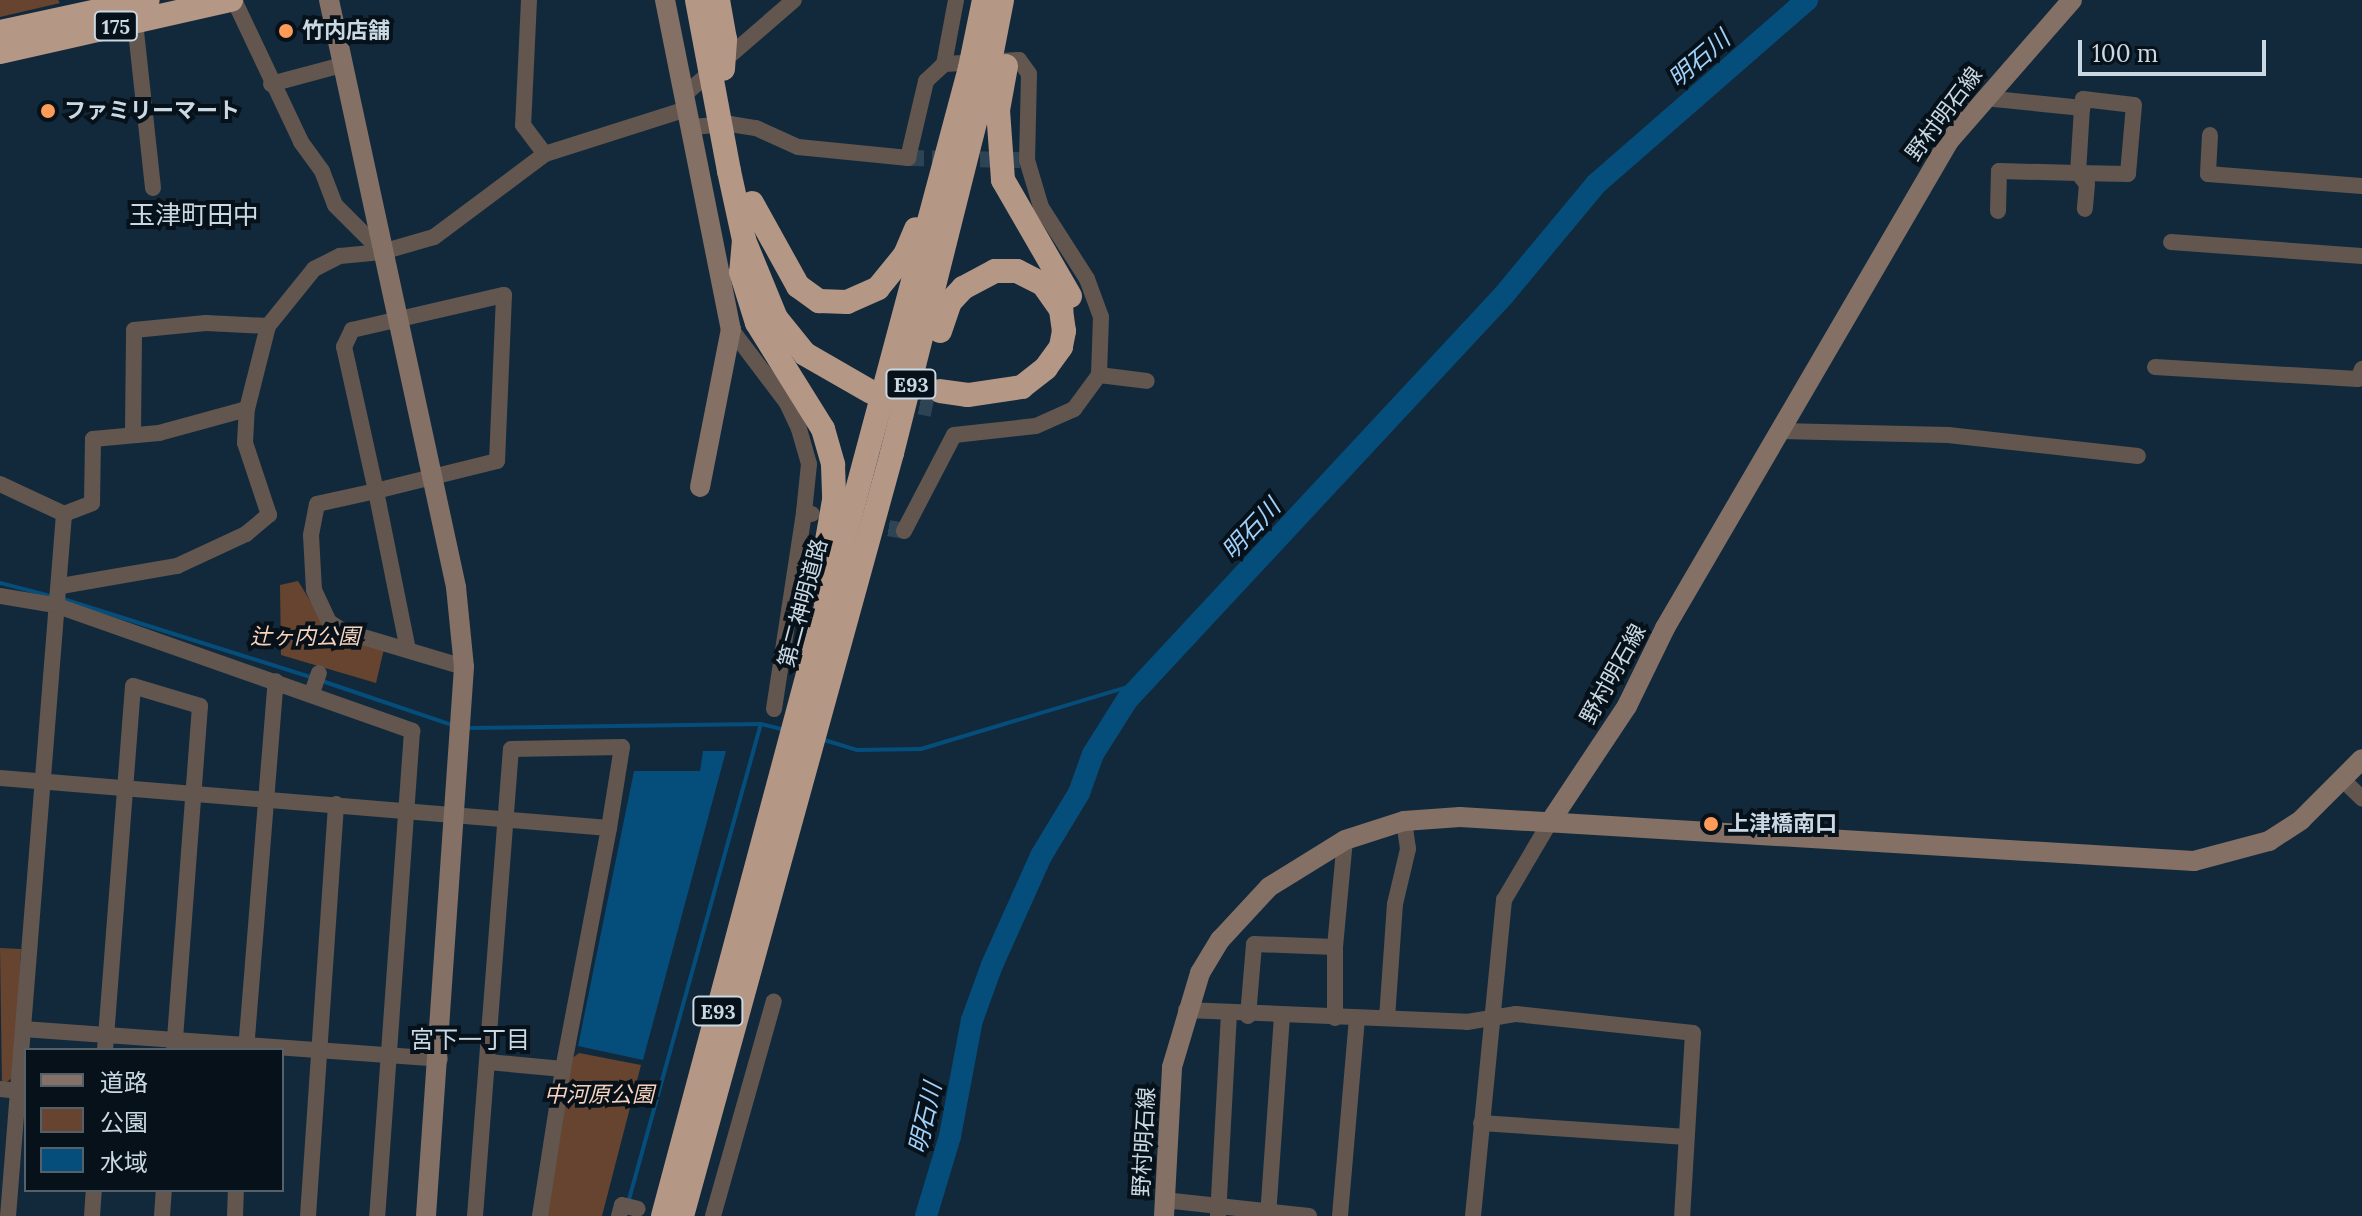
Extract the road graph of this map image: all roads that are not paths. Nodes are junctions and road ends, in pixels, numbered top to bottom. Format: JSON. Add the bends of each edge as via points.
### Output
{"nodes":[{"id":1,"x":148,"y":0,"type":"edge"},
{"id":2,"x":233,"y":0,"type":"edge"},
{"id":3,"x":329,"y":0,"type":"edge"},
{"id":4,"x":529,"y":0,"type":"edge"},
{"id":5,"x":665,"y":0,"type":"edge"},
{"id":6,"x":685,"y":0,"type":"edge"},
{"id":7,"x":697,"y":0,"type":"edge"},
{"id":8,"x":709,"y":0,"type":"edge"},
{"id":9,"x":718,"y":0,"type":"edge"},
{"id":10,"x":794,"y":0,"type":"edge"},
{"id":11,"x":956,"y":0,"type":"edge"},
{"id":12,"x":984,"y":0,"type":"edge"},
{"id":13,"x":1002,"y":0,"type":"edge"},
{"id":14,"x":1015,"y":0,"type":"edge"},
{"id":15,"x":2072,"y":0,"type":"edge"},
{"id":16,"x":135,"y":22,"type":"junction"},
{"id":17,"x":0,"y":32,"type":"edge"},
{"id":18,"x":0,"y":52,"type":"edge"},
{"id":19,"x":944,"y":64,"type":"junction"},
{"id":20,"x":342,"y":65,"type":"junction"},
{"id":21,"x":988,"y":67,"type":"junction"},
{"id":22,"x":718,"y":79,"type":"junction"},
{"id":23,"x":271,"y":84,"type":"junction"},
{"id":24,"x":1984,"y":98,"type":"junction"},
{"id":25,"x":2082,"y":108,"type":"junction"},
{"id":26,"x":688,"y":110,"type":"junction"},
{"id":27,"x":2210,"y":135,"type":"dead end"},
{"id":28,"x":545,"y":154,"type":"junction"},
{"id":29,"x":736,"y":164,"type":"junction"},
{"id":30,"x":2078,"y":173,"type":"junction"},
{"id":31,"x":2362,"y":186,"type":"edge"},
{"id":32,"x":153,"y":188,"type":"dead end"},
{"id":33,"x":936,"y":199,"type":"junction"},
{"id":34,"x":752,"y":203,"type":"junction"},
{"id":35,"x":2085,"y":209,"type":"dead end"},
{"id":36,"x":1998,"y":211,"type":"dead end"},
{"id":37,"x":744,"y":240,"type":"junction"},
{"id":38,"x":2171,"y":242,"type":"dead end"},
{"id":39,"x":382,"y":252,"type":"junction"},
{"id":40,"x":2362,"y":256,"type":"edge"},
{"id":41,"x":396,"y":319,"type":"junction"},
{"id":42,"x":268,"y":326,"type":"junction"},
{"id":43,"x":731,"y":329,"type":"junction"},
{"id":44,"x":2155,"y":367,"type":"dead end"},
{"id":45,"x":2362,"y":369,"type":"edge"},
{"id":46,"x":1099,"y":375,"type":"junction"},
{"id":47,"x":1147,"y":381,"type":"dead end"},
{"id":48,"x":247,"y":409,"type":"junction"},
{"id":49,"x":1781,"y":431,"type":"junction"},
{"id":50,"x":133,"y":432,"type":"junction"},
{"id":51,"x":892,"y":453,"type":"junction"},
{"id":52,"x":2138,"y":456,"type":"dead end"},
{"id":53,"x":431,"y":477,"type":"junction"},
{"id":54,"x":0,"y":484,"type":"edge"},
{"id":55,"x":700,"y":487,"type":"dead end"},
{"id":56,"x":376,"y":491,"type":"junction"},
{"id":57,"x":64,"y":514,"type":"junction"},
{"id":58,"x":904,"y":531,"type":"dead end"},
{"id":59,"x":61,"y":586,"type":"junction"},
{"id":60,"x":0,"y":596,"type":"edge"},
{"id":61,"x":55,"y":605,"type":"junction"},
{"id":62,"x":408,"y":650,"type":"junction"},
{"id":63,"x":464,"y":667,"type":"junction"},
{"id":64,"x":319,"y":673,"type":"dead end"},
{"id":65,"x":276,"y":681,"type":"junction"},
{"id":66,"x":312,"y":693,"type":"junction"},
{"id":67,"x":809,"y":695,"type":"junction"},
{"id":68,"x":774,"y":709,"type":"dead end"},
{"id":69,"x":2362,"y":759,"type":"edge"},
{"id":70,"x":0,"y":778,"type":"edge"},
{"id":71,"x":2342,"y":779,"type":"junction"},
{"id":72,"x":40,"y":780,"type":"junction"},
{"id":73,"x":125,"y":786,"type":"junction"},
{"id":74,"x":193,"y":791,"type":"junction"},
{"id":75,"x":266,"y":796,"type":"junction"},
{"id":76,"x":2362,"y":798,"type":"edge"},
{"id":77,"x":336,"y":804,"type":"junction"},
{"id":78,"x":783,"y":808,"type":"junction"},
{"id":79,"x":407,"y":812,"type":"junction"},
{"id":80,"x":455,"y":818,"type":"junction"},
{"id":81,"x":1404,"y":821,"type":"junction"},
{"id":82,"x":1550,"y":822,"type":"junction"},
{"id":83,"x":504,"y":823,"type":"junction"},
{"id":84,"x":609,"y":828,"type":"junction"},
{"id":85,"x":1345,"y":840,"type":"junction"},
{"id":86,"x":1335,"y":947,"type":"junction"},
{"id":87,"x":774,"y":1001,"type":"dead end"},
{"id":88,"x":1186,"y":1010,"type":"junction"},
{"id":89,"x":1229,"y":1014,"type":"junction"},
{"id":90,"x":1248,"y":1016,"type":"junction"},
{"id":91,"x":1489,"y":1017,"type":"junction"},
{"id":92,"x":1282,"y":1018,"type":"junction"},
{"id":93,"x":1335,"y":1018,"type":"junction"},
{"id":94,"x":1357,"y":1018,"type":"junction"},
{"id":95,"x":1387,"y":1018,"type":"junction"},
{"id":96,"x":23,"y":1029,"type":"junction"},
{"id":97,"x":106,"y":1043,"type":"edge"},
{"id":98,"x":174,"y":1045,"type":"edge"},
{"id":99,"x":247,"y":1048,"type":"edge"},
{"id":100,"x":284,"y":1050,"type":"edge"},
{"id":101,"x":320,"y":1051,"type":"junction"},
{"id":102,"x":389,"y":1057,"type":"junction"},
{"id":103,"x":440,"y":1059,"type":"junction"},
{"id":104,"x":487,"y":1062,"type":"junction"},
{"id":105,"x":563,"y":1069,"type":"junction"},
{"id":106,"x":0,"y":1089,"type":"edge"},
{"id":107,"x":19,"y":1091,"type":"junction"},
{"id":108,"x":1481,"y":1123,"type":"junction"},
{"id":109,"x":1687,"y":1137,"type":"junction"},
{"id":110,"x":94,"y":1192,"type":"edge"},
{"id":111,"x":164,"y":1192,"type":"edge"},
{"id":112,"x":236,"y":1192,"type":"edge"},
{"id":113,"x":1164,"y":1208,"type":"edge"},
{"id":114,"x":638,"y":1209,"type":"dead end"},
{"id":115,"x":1218,"y":1211,"type":"edge"},
{"id":116,"x":1268,"y":1214,"type":"edge"},
{"id":117,"x":5,"y":1216,"type":"edge"},
{"id":118,"x":92,"y":1216,"type":"edge"},
{"id":119,"x":162,"y":1216,"type":"edge"},
{"id":120,"x":235,"y":1216,"type":"edge"},
{"id":121,"x":308,"y":1216,"type":"edge"},
{"id":122,"x":377,"y":1216,"type":"edge"},
{"id":123,"x":426,"y":1216,"type":"edge"},
{"id":124,"x":475,"y":1216,"type":"edge"},
{"id":125,"x":540,"y":1216,"type":"edge"},
{"id":126,"x":619,"y":1216,"type":"edge"},
{"id":127,"x":663,"y":1216,"type":"edge"},
{"id":128,"x":682,"y":1216,"type":"edge"},
{"id":129,"x":713,"y":1216,"type":"edge"},
{"id":130,"x":1309,"y":1216,"type":"edge"},
{"id":131,"x":1340,"y":1216,"type":"edge"},
{"id":132,"x":1473,"y":1216,"type":"edge"},
{"id":133,"x":1682,"y":1216,"type":"edge"}],
"edges":[{"from":1,"to":17,"type":"highway","number":"175"},
{"from":2,"to":16,"type":"highway","number":"175"},
{"from":2,"to":23,"type":"street"},
{"from":3,"to":20,"type":"street"},
{"from":4,"to":28,"type":"street","via":[[523,125]]},
{"from":5,"to":26,"type":"street"},
{"from":6,"to":22,"type":"highway","bridge":true,"via":[[692,32]]},
{"from":7,"to":22,"type":"highway","bridge":true},
{"from":8,"to":22,"type":"highway","bridge":true},
{"from":9,"to":22,"type":"highway","bridge":true,"via":[[725,39]]},
{"from":10,"to":26,"type":"street"},
{"from":11,"to":19,"type":"street"},
{"from":12,"to":21,"type":"highway","name":"第二神明道路","number":"E93","bridge":true},
{"from":13,"to":21,"type":"highway","name":"第二神明道路","number":"E93","bridge":true},
{"from":14,"to":21,"type":"highway"},
{"from":15,"to":24,"type":"street","name":"野村明石線"},
{"from":16,"to":18,"type":"highway","number":"175"},
{"from":16,"to":32,"type":"street"},
{"from":19,"to":26,"type":"street","via":[[926,81],[908,158],[798,147],[756,128]]},
{"from":19,"to":46,"type":"street","via":[[1019,60],[1029,74],[1027,160],[1041,207],[1087,279],[1101,317]]},
{"from":20,"to":23,"type":"street"},
{"from":20,"to":39,"type":"street"},
{"from":21,"to":33,"type":"highway","name":"第二神明道路","number":"E93"},
{"from":21,"to":51,"type":"highway","name":"第二神明道路","number":"E93"},
{"from":21,"to":51,"type":"highway","via":[[998,110],[1003,180],[1069,295],[1076,334],[1063,371],[1032,398],[1006,406],[937,398],[1022,387],[1061,347],[1061,310],[1043,284],[1017,271],[995,271],[963,288],[950,302],[913,418]]},
{"from":22,"to":29,"type":"highway"},
{"from":23,"to":39,"type":"street","via":[[322,171],[335,205]]},
{"from":24,"to":25,"type":"street"},
{"from":24,"to":49,"type":"street","name":"野村明石線","via":[[1949,141],[1900,219]]},
{"from":25,"to":30,"type":"street"},
{"from":25,"to":30,"type":"street","via":[[2083,99],[2134,105],[2128,174]]},
{"from":26,"to":28,"type":"street"},
{"from":26,"to":43,"type":"street"},
{"from":27,"to":31,"type":"street","via":[[2208,174]]},
{"from":28,"to":39,"type":"street","via":[[434,237]]},
{"from":29,"to":34,"type":"highway"},
{"from":29,"to":37,"type":"highway"},
{"from":30,"to":35,"type":"street","via":[[2087,184]]},
{"from":30,"to":36,"type":"street","via":[[1999,171]]},
{"from":33,"to":34,"type":"highway","via":[[905,255],[878,288],[847,302],[819,301],[798,286]]},
{"from":33,"to":67,"type":"highway","name":"第二神明道路","number":"E93"},
{"from":34,"to":37,"type":"highway","via":[[757,238],[785,308],[830,355],[873,384],[805,354],[776,318]]},
{"from":37,"to":67,"type":"highway","via":[[741,272],[757,323],[823,429],[833,465],[834,500]]},
{"from":38,"to":40,"type":"street"},
{"from":39,"to":41,"type":"street"},
{"from":39,"to":42,"type":"street","via":[[340,256],[314,269]]},
{"from":41,"to":53,"type":"street"},
{"from":41,"to":53,"type":"street","via":[[504,295],[497,461]]},
{"from":41,"to":56,"type":"street","via":[[352,330],[344,347]]},
{"from":42,"to":48,"type":"street"},
{"from":42,"to":50,"type":"street","via":[[206,323],[134,330]]},
{"from":43,"to":55,"type":"street"},
{"from":43,"to":68,"type":"street","via":[[787,403],[809,464],[808,513]]},
{"from":44,"to":45,"type":"street","via":[[2358,379]]},
{"from":46,"to":47,"type":"street"},
{"from":46,"to":58,"type":"street","via":[[1074,409],[1036,426],[948,440]]},
{"from":48,"to":50,"type":"street","via":[[159,433]]},
{"from":48,"to":59,"type":"street","via":[[245,443],[269,515],[246,534],[177,566]]},
{"from":49,"to":52,"type":"street","via":[[1948,435]]},
{"from":49,"to":82,"type":"street","name":"野村明石線","via":[[1665,628],[1627,706]]},
{"from":50,"to":57,"type":"street","via":[[93,439],[92,503]]},
{"from":51,"to":67,"type":"highway","name":"第二神明道路","number":"E93"},
{"from":53,"to":56,"type":"street"},
{"from":53,"to":63,"type":"street","via":[[456,587]]},
{"from":54,"to":57,"type":"street"},
{"from":56,"to":62,"type":"street"},
{"from":56,"to":62,"type":"street","via":[[317,504],[311,535],[314,590],[329,622]]},
{"from":57,"to":59,"type":"street"},
{"from":59,"to":61,"type":"street"},
{"from":60,"to":61,"type":"street"},
{"from":61,"to":65,"type":"street"},
{"from":61,"to":72,"type":"street"},
{"from":62,"to":63,"type":"street"},
{"from":63,"to":80,"type":"street"},
{"from":64,"to":66,"type":"street"},
{"from":65,"to":66,"type":"street"},
{"from":65,"to":75,"type":"street"},
{"from":66,"to":79,"type":"street","via":[[412,731]]},
{"from":67,"to":78,"type":"highway","name":"第二神明道路","number":"E93"},
{"from":67,"to":78,"type":"highway","name":"第二神明道路","number":"E93","via":[[782,778]]},
{"from":69,"to":71,"type":"street"},
{"from":70,"to":72,"type":"street"},
{"from":71,"to":76,"type":"street"},
{"from":71,"to":82,"type":"street","via":[[2301,820],[2269,841],[2194,861]]},
{"from":72,"to":73,"type":"street"},
{"from":72,"to":96,"type":"street"},
{"from":73,"to":74,"type":"street"},
{"from":73,"to":74,"type":"street","via":[[133,686],[200,706]]},
{"from":73,"to":97,"type":"street"},
{"from":74,"to":75,"type":"street"},
{"from":74,"to":98,"type":"street"},
{"from":75,"to":77,"type":"street"},
{"from":75,"to":99,"type":"street"},
{"from":77,"to":79,"type":"street"},
{"from":77,"to":101,"type":"street"},
{"from":78,"to":127,"type":"highway","name":"第二神明道路","number":"E93"},
{"from":78,"to":128,"type":"highway","name":"第二神明道路","number":"E93"},
{"from":79,"to":80,"type":"street"},
{"from":79,"to":102,"type":"street"},
{"from":80,"to":83,"type":"street"},
{"from":80,"to":103,"type":"street"},
{"from":81,"to":82,"type":"street","name":"野村明石線","via":[[1460,817]]},
{"from":81,"to":85,"type":"street","name":"野村明石線"},
{"from":81,"to":95,"type":"street","via":[[1408,849],[1395,904]]},
{"from":82,"to":91,"type":"street","via":[[1504,900]]},
{"from":83,"to":84,"type":"street"},
{"from":83,"to":84,"type":"street","via":[[511,749],[622,747]]},
{"from":83,"to":104,"type":"street"},
{"from":84,"to":105,"type":"street"},
{"from":85,"to":86,"type":"street"},
{"from":85,"to":88,"type":"street","name":"野村明石線","via":[[1294,868],[1244,912],[1200,973]]},
{"from":86,"to":90,"type":"street","via":[[1254,944]]},
{"from":86,"to":93,"type":"street"},
{"from":87,"to":129,"type":"street"},
{"from":88,"to":89,"type":"street"},
{"from":88,"to":113,"type":"street","name":"野村明石線","via":[[1167,1110]]},
{"from":89,"to":90,"type":"street"},
{"from":89,"to":115,"type":"street"},
{"from":90,"to":92,"type":"street"},
{"from":91,"to":95,"type":"street","via":[[1467,1022]]},
{"from":91,"to":108,"type":"street"},
{"from":91,"to":109,"type":"street","via":[[1565,1018],[1693,1033]]},
{"from":92,"to":93,"type":"street"},
{"from":92,"to":116,"type":"street"},
{"from":93,"to":94,"type":"street"},
{"from":94,"to":95,"type":"street"},
{"from":94,"to":131,"type":"street"},
{"from":96,"to":97,"type":"street"},
{"from":96,"to":107,"type":"street"},
{"from":97,"to":98,"type":"street"},
{"from":98,"to":99,"type":"street"},
{"from":100,"to":101,"type":"street"},
{"from":101,"to":102,"type":"street"},
{"from":101,"to":121,"type":"street"},
{"from":102,"to":103,"type":"street"},
{"from":102,"to":122,"type":"street"},
{"from":103,"to":123,"type":"street"},
{"from":104,"to":105,"type":"street"},
{"from":104,"to":124,"type":"street"},
{"from":105,"to":125,"type":"street"},
{"from":106,"to":107,"type":"street"},
{"from":107,"to":117,"type":"street"},
{"from":108,"to":109,"type":"street"},
{"from":108,"to":132,"type":"street"},
{"from":109,"to":133,"type":"street"},
{"from":110,"to":118,"type":"street"},
{"from":111,"to":119,"type":"street"},
{"from":112,"to":120,"type":"street"},
{"from":113,"to":115,"type":"street"},
{"from":114,"to":126,"type":"street","via":[[622,1205]]},
{"from":115,"to":116,"type":"street"},
{"from":116,"to":130,"type":"street"}]}
